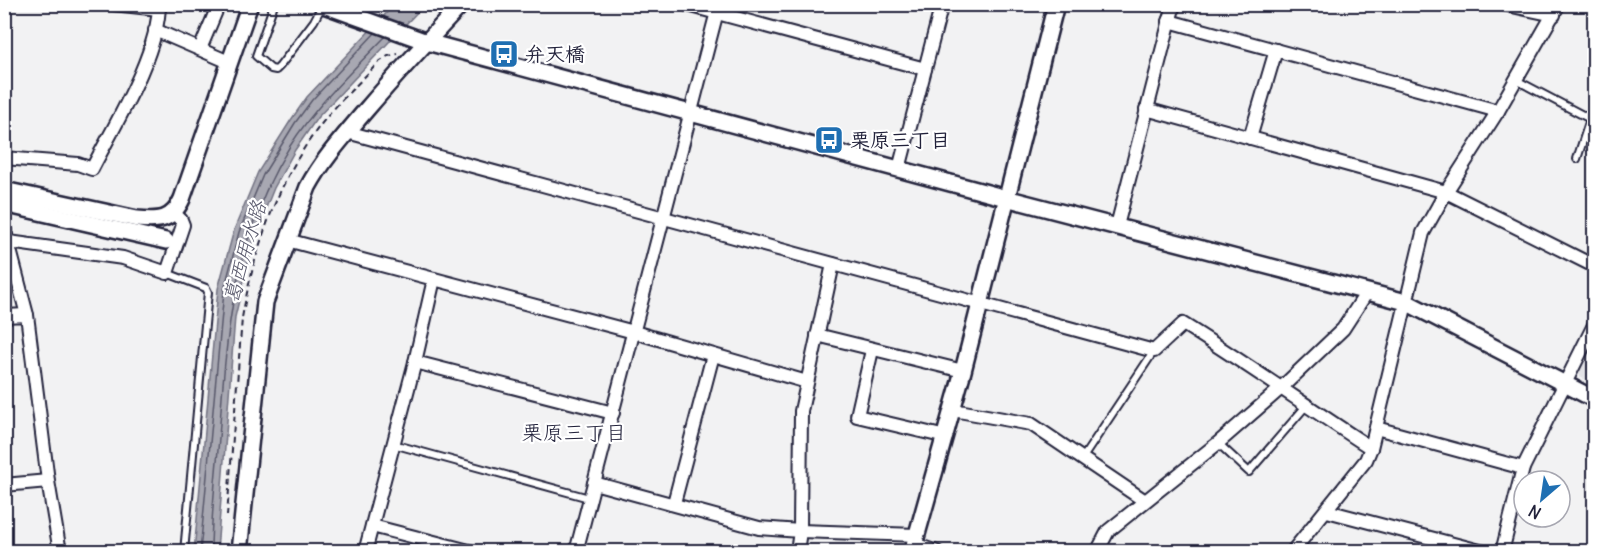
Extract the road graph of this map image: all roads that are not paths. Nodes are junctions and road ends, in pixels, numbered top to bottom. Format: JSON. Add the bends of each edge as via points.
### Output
{"nodes":[{"id":1,"x":219,"y":4,"type":"edge"},
{"id":2,"x":250,"y":4,"type":"edge"},
{"id":3,"x":274,"y":4,"type":"edge"},
{"id":4,"x":462,"y":4,"type":"edge"},
{"id":5,"x":684,"y":4,"type":"edge"},
{"id":6,"x":942,"y":4,"type":"edge"},
{"id":7,"x":1056,"y":4,"type":"edge"},
{"id":8,"x":1174,"y":4,"type":"edge"},
{"id":9,"x":1503,"y":4,"type":"edge"},
{"id":10,"x":113,"y":5,"type":"edge"},
{"id":11,"x":322,"y":5,"type":"edge"},
{"id":12,"x":159,"y":7,"type":"edge"},
{"id":13,"x":718,"y":9,"type":"edge"},
{"id":14,"x":351,"y":10,"type":"edge"},
{"id":15,"x":1557,"y":10,"type":"edge"},
{"id":16,"x":1170,"y":21,"type":"junction"},
{"id":17,"x":155,"y":30,"type":"junction"},
{"id":18,"x":427,"y":42,"type":"junction"},
{"id":19,"x":200,"y":49,"type":"junction"},
{"id":20,"x":1276,"y":50,"type":"junction"},
{"id":21,"x":229,"y":63,"type":"junction"},
{"id":22,"x":925,"y":69,"type":"junction"},
{"id":23,"x":1516,"y":80,"type":"junction"},
{"id":24,"x":1146,"y":109,"type":"junction"},
{"id":25,"x":1498,"y":111,"type":"junction"},
{"id":26,"x":691,"y":112,"type":"junction"},
{"id":27,"x":1592,"y":120,"type":"edge"},
{"id":28,"x":348,"y":132,"type":"junction"},
{"id":29,"x":1250,"y":138,"type":"junction"},
{"id":30,"x":4,"y":158,"type":"edge"},
{"id":31,"x":1577,"y":159,"type":"dead end"},
{"id":32,"x":899,"y":169,"type":"junction"},
{"id":33,"x":4,"y":190,"type":"edge"},
{"id":34,"x":1446,"y":192,"type":"junction"},
{"id":35,"x":1006,"y":198,"type":"junction"},
{"id":36,"x":4,"y":204,"type":"edge"},
{"id":37,"x":174,"y":213,"type":"junction"},
{"id":38,"x":664,"y":218,"type":"junction"},
{"id":39,"x":1117,"y":226,"type":"junction"},
{"id":40,"x":4,"y":227,"type":"edge"},
{"id":41,"x":286,"y":240,"type":"junction"},
{"id":42,"x":165,"y":241,"type":"dead end"},
{"id":43,"x":9,"y":242,"type":"junction"},
{"id":44,"x":833,"y":264,"type":"junction"},
{"id":45,"x":1594,"y":266,"type":"edge"},
{"id":46,"x":167,"y":273,"type":"junction"},
{"id":47,"x":434,"y":279,"type":"junction"},
{"id":48,"x":1367,"y":292,"type":"junction"},
{"id":49,"x":1406,"y":302,"type":"junction"},
{"id":50,"x":981,"y":304,"type":"junction"},
{"id":51,"x":27,"y":315,"type":"junction"},
{"id":52,"x":4,"y":316,"type":"edge"},
{"id":53,"x":1594,"y":325,"type":"edge"},
{"id":54,"x":634,"y":332,"type":"junction"},
{"id":55,"x":818,"y":335,"type":"junction"},
{"id":56,"x":872,"y":350,"type":"junction"},
{"id":57,"x":1154,"y":351,"type":"junction"},
{"id":58,"x":712,"y":355,"type":"junction"},
{"id":59,"x":415,"y":362,"type":"junction"},
{"id":60,"x":963,"y":371,"type":"junction"},
{"id":61,"x":807,"y":382,"type":"junction"},
{"id":62,"x":1565,"y":383,"type":"junction"},
{"id":63,"x":1280,"y":389,"type":"junction"},
{"id":64,"x":1594,"y":399,"type":"edge"},
{"id":65,"x":1306,"y":406,"type":"junction"},
{"id":66,"x":953,"y":410,"type":"junction"},
{"id":67,"x":613,"y":413,"type":"junction"},
{"id":68,"x":1376,"y":428,"type":"junction"},
{"id":69,"x":946,"y":437,"type":"junction"},
{"id":70,"x":1218,"y":443,"type":"junction"},
{"id":71,"x":393,"y":444,"type":"junction"},
{"id":72,"x":1371,"y":448,"type":"junction"},
{"id":73,"x":1081,"y":459,"type":"junction"},
{"id":74,"x":1523,"y":468,"type":"junction"},
{"id":75,"x":48,"y":482,"type":"junction"},
{"id":76,"x":594,"y":483,"type":"junction"},
{"id":77,"x":4,"y":485,"type":"edge"},
{"id":78,"x":589,"y":498,"type":"junction"},
{"id":79,"x":1145,"y":501,"type":"junction"},
{"id":80,"x":674,"y":503,"type":"junction"},
{"id":81,"x":1327,"y":511,"type":"junction"},
{"id":82,"x":372,"y":526,"type":"junction"},
{"id":83,"x":800,"y":531,"type":"junction"},
{"id":84,"x":914,"y":543,"type":"edge"},
{"id":85,"x":60,"y":552,"type":"edge"},
{"id":86,"x":184,"y":552,"type":"edge"},
{"id":87,"x":239,"y":552,"type":"edge"},
{"id":88,"x":365,"y":552,"type":"edge"},
{"id":89,"x":473,"y":552,"type":"edge"},
{"id":90,"x":576,"y":552,"type":"edge"},
{"id":91,"x":796,"y":552,"type":"edge"},
{"id":92,"x":937,"y":552,"type":"edge"},
{"id":93,"x":1097,"y":552,"type":"edge"},
{"id":94,"x":1292,"y":552,"type":"edge"},
{"id":95,"x":1484,"y":552,"type":"edge"},
{"id":96,"x":1502,"y":552,"type":"edge"}],
"edges":[{"from":1,"to":19,"type":"street"},
{"from":2,"to":21,"type":"street"},
{"from":3,"to":11,"type":"lane","via":[[256,56],[276,70],[315,21]]},
{"from":4,"to":18,"type":"street"},
{"from":5,"to":13,"type":"street"},
{"from":6,"to":22,"type":"street"},
{"from":7,"to":35,"type":"street"},
{"from":8,"to":16,"type":"street"},
{"from":9,"to":15,"type":"street"},
{"from":10,"to":12,"type":"street"},
{"from":11,"to":14,"type":"street"},
{"from":12,"to":17,"type":"street"},
{"from":13,"to":22,"type":"street"},
{"from":13,"to":26,"type":"street"},
{"from":14,"to":18,"type":"street","via":[[366,21]]},
{"from":15,"to":23,"type":"street"},
{"from":16,"to":20,"type":"street"},
{"from":16,"to":24,"type":"street"},
{"from":17,"to":19,"type":"street"},
{"from":17,"to":30,"type":"street","via":[[141,74],[92,169],[78,164]]},
{"from":18,"to":26,"type":"street"},
{"from":18,"to":28,"type":"street"},
{"from":19,"to":21,"type":"street"},
{"from":20,"to":25,"type":"street"},
{"from":20,"to":29,"type":"street"},
{"from":21,"to":37,"type":"street"},
{"from":22,"to":32,"type":"street"},
{"from":23,"to":25,"type":"street"},
{"from":23,"to":27,"type":"lane"},
{"from":24,"to":29,"type":"street"},
{"from":24,"to":39,"type":"street"},
{"from":25,"to":34,"type":"street"},
{"from":26,"to":32,"type":"street"},
{"from":26,"to":38,"type":"street"},
{"from":27,"to":31,"type":"lane"},
{"from":28,"to":38,"type":"street"},
{"from":28,"to":41,"type":"street","via":[[315,174]]},
{"from":29,"to":34,"type":"street"},
{"from":32,"to":35,"type":"street"},
{"from":33,"to":37,"type":"street","via":[[137,219],[156,221]]},
{"from":34,"to":45,"type":"street"},
{"from":34,"to":49,"type":"street","via":[[1423,233]]},
{"from":35,"to":39,"type":"street"},
{"from":35,"to":50,"type":"street"},
{"from":36,"to":42,"type":"street"},
{"from":37,"to":46,"type":"street","via":[[183,225]]},
{"from":38,"to":44,"type":"street"},
{"from":38,"to":54,"type":"street"},
{"from":39,"to":48,"type":"street"},
{"from":40,"to":43,"type":"street"},
{"from":41,"to":47,"type":"street"},
{"from":41,"to":87,"type":"street","via":[[265,302]]},
{"from":43,"to":46,"type":"street","via":[[123,258]]},
{"from":43,"to":51,"type":"street"},
{"from":44,"to":50,"type":"street"},
{"from":44,"to":55,"type":"street"},
{"from":46,"to":86,"type":"lane","via":[[208,292]]},
{"from":47,"to":54,"type":"street"},
{"from":47,"to":59,"type":"street"},
{"from":48,"to":49,"type":"street"},
{"from":48,"to":63,"type":"street","via":[[1343,329]]},
{"from":49,"to":62,"type":"street"},
{"from":49,"to":68,"type":"street"},
{"from":50,"to":57,"type":"street"},
{"from":50,"to":60,"type":"street"},
{"from":51,"to":52,"type":"street"},
{"from":51,"to":75,"type":"street"},
{"from":53,"to":62,"type":"street"},
{"from":54,"to":58,"type":"street"},
{"from":54,"to":67,"type":"street"},
{"from":55,"to":56,"type":"street"},
{"from":55,"to":61,"type":"street"},
{"from":56,"to":60,"type":"street"},
{"from":56,"to":69,"type":"street","via":[[857,416]]},
{"from":57,"to":63,"type":"street","via":[[1184,324]]},
{"from":57,"to":73,"type":"lane"},
{"from":58,"to":61,"type":"street"},
{"from":58,"to":80,"type":"street"},
{"from":59,"to":67,"type":"street"},
{"from":59,"to":71,"type":"street"},
{"from":60,"to":66,"type":"street"},
{"from":61,"to":83,"type":"street","via":[[801,411]]},
{"from":62,"to":64,"type":"street"},
{"from":62,"to":74,"type":"street"},
{"from":63,"to":65,"type":"street"},
{"from":63,"to":70,"type":"street"},
{"from":65,"to":70,"type":"lane","via":[[1249,472]]},
{"from":65,"to":72,"type":"street"},
{"from":66,"to":69,"type":"street"},
{"from":66,"to":73,"type":"street","via":[[1031,424]]},
{"from":67,"to":76,"type":"street"},
{"from":68,"to":72,"type":"street"},
{"from":68,"to":74,"type":"street"},
{"from":69,"to":84,"type":"street"},
{"from":70,"to":79,"type":"street"},
{"from":71,"to":78,"type":"lane"},
{"from":71,"to":82,"type":"street"},
{"from":72,"to":81,"type":"street"},
{"from":73,"to":79,"type":"street"},
{"from":74,"to":96,"type":"street"},
{"from":75,"to":77,"type":"street"},
{"from":75,"to":85,"type":"street"},
{"from":76,"to":78,"type":"street"},
{"from":76,"to":80,"type":"street"},
{"from":78,"to":90,"type":"street"},
{"from":79,"to":93,"type":"street","via":[[1108,531]]},
{"from":80,"to":83,"type":"street","via":[[759,528]]},
{"from":81,"to":94,"type":"street"},
{"from":81,"to":95,"type":"street"},
{"from":82,"to":88,"type":"street"},
{"from":82,"to":89,"type":"street"},
{"from":83,"to":84,"type":"street"},
{"from":83,"to":91,"type":"street"},
{"from":84,"to":92,"type":"street"}]}
